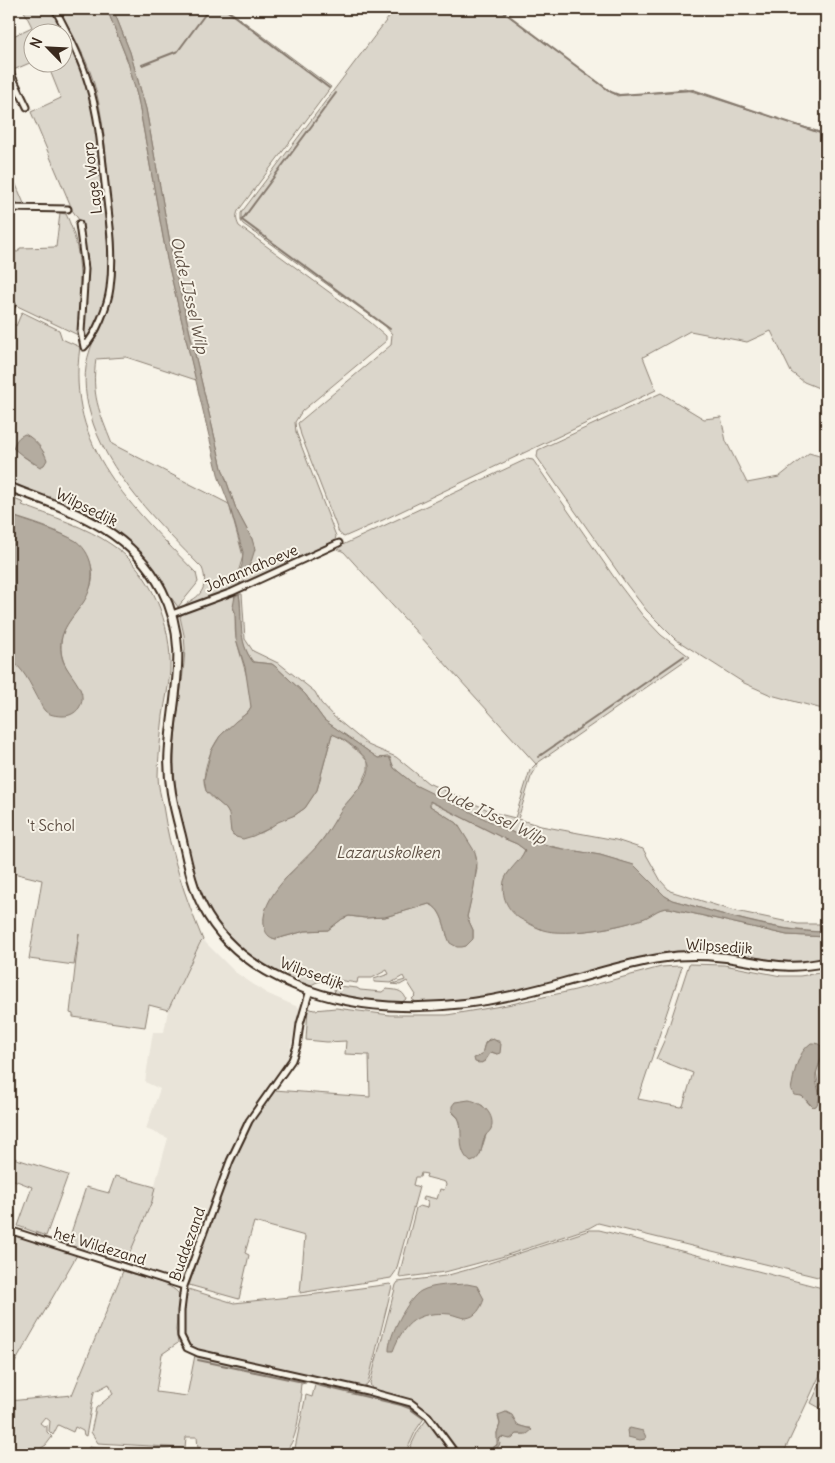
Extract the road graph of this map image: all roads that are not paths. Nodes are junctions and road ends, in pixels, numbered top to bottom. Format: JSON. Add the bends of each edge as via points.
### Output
{"nodes":[{"id":1,"x":55,"y":9,"type":"edge"},
{"id":2,"x":9,"y":70,"type":"edge"},
{"id":3,"x":27,"y":107,"type":"dead end"},
{"id":4,"x":9,"y":208,"type":"edge"},
{"id":5,"x":68,"y":209,"type":"dead end"},
{"id":6,"x":79,"y":224,"type":"dead end"},
{"id":7,"x":9,"y":487,"type":"edge"},
{"id":8,"x":340,"y":543,"type":"dead end"},
{"id":9,"x":172,"y":614,"type":"junction"},
{"id":10,"x":826,"y":962,"type":"edge"},
{"id":11,"x":310,"y":990,"type":"junction"},
{"id":12,"x":9,"y":1230,"type":"edge"},
{"id":13,"x":184,"y":1286,"type":"junction"},
{"id":14,"x":456,"y":1454,"type":"edge"}],
"edges":[{"from":1,"to":6,"type":"street","name":"Lage Worp","via":[[74,45],[90,87],[97,119],[110,231],[109,294],[95,332],[84,347],[81,332],[85,269]]},
{"from":2,"to":3,"type":"street"},
{"from":4,"to":5,"type":"street"},
{"from":7,"to":9,"type":"main road","name":"Wilpsedijk","via":[[91,520],[121,540],[135,552],[156,580]]},
{"from":8,"to":9,"type":"street","name":"Johannahoeve","via":[[232,592]]},
{"from":9,"to":11,"type":"main road","name":"Wilpsedijk","via":[[179,666],[169,776],[175,815],[198,898],[211,921],[238,950],[281,979]]},
{"from":10,"to":11,"type":"main road","name":"Wilpsedijk","via":[[783,966],[714,956],[668,957],[521,993],[444,1005],[382,1005],[345,1000]]},
{"from":11,"to":13,"type":"street","name":"Buddezand","via":[[292,1062],[250,1122],[230,1160]]},
{"from":12,"to":13,"type":"street","name":"het Wildezand"},
{"from":13,"to":14,"type":"street","name":"Buddezand","via":[[181,1333],[192,1351],[411,1403],[428,1416]]}]}
